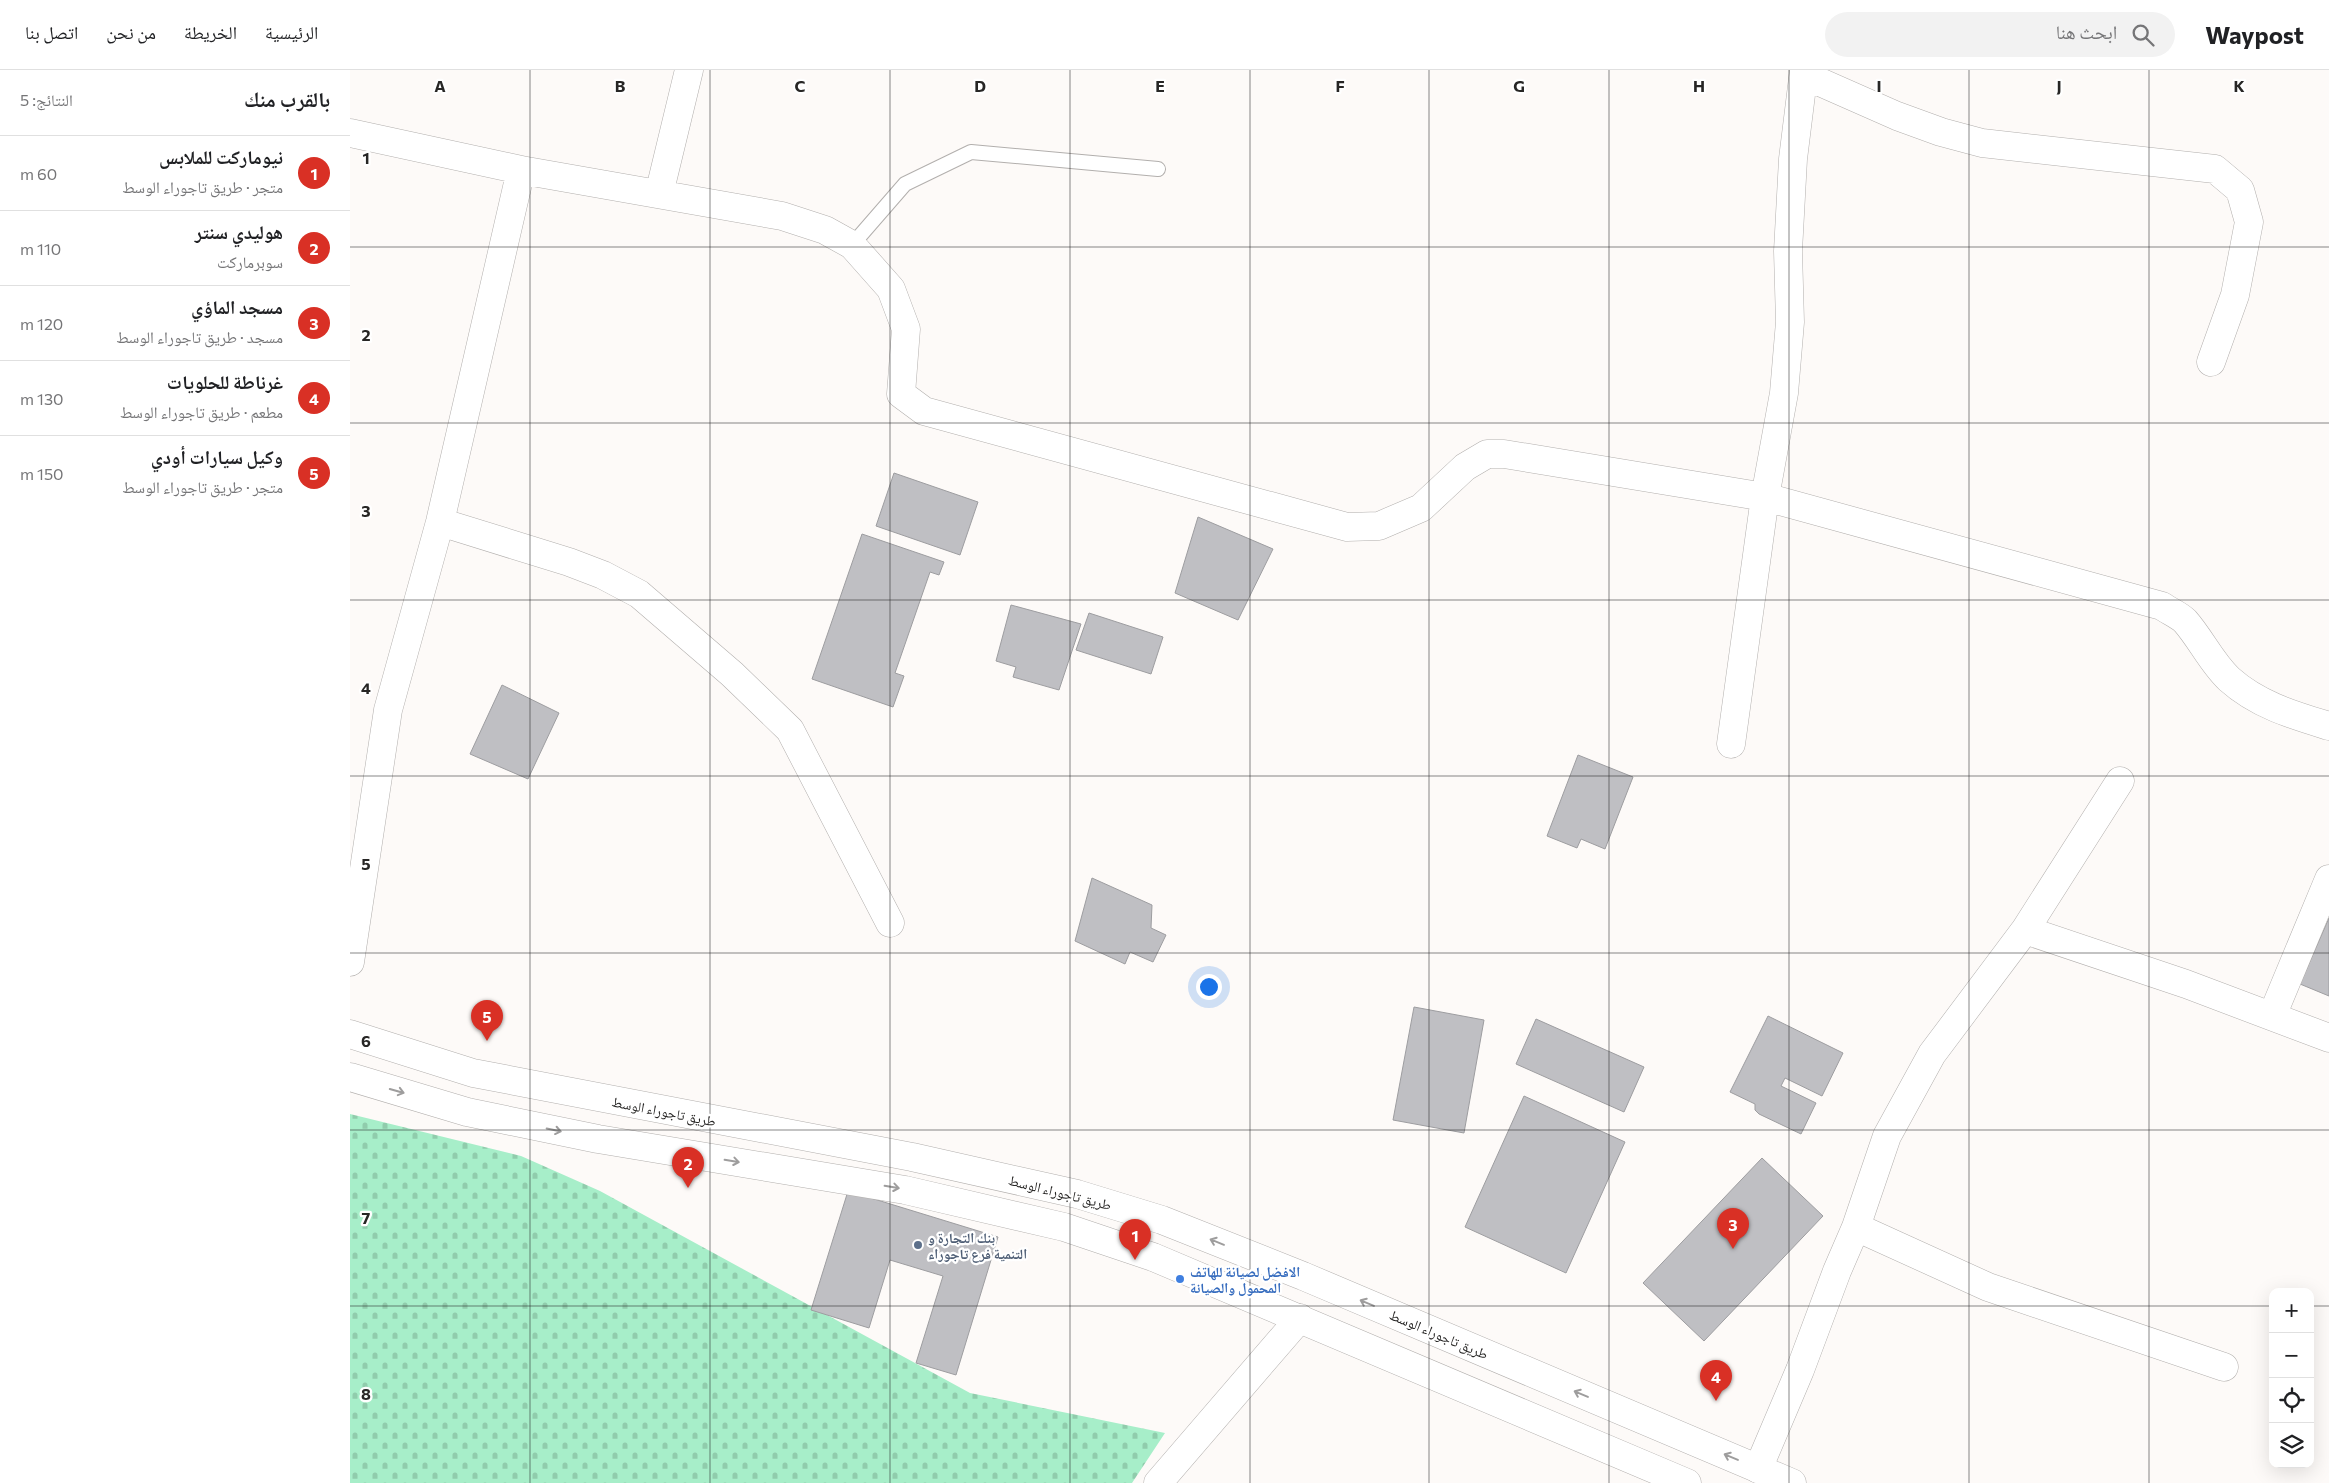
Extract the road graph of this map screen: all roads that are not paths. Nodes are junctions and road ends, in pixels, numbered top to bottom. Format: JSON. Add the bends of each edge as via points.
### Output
{"nodes":[{"id":1,"x":689,"y":70,"type":"edge"},
{"id":2,"x":1804,"y":72,"type":"edge"},
{"id":3,"x":350,"y":133,"type":"edge"},
{"id":4,"x":1158,"y":169,"type":"dead end"},
{"id":5,"x":521,"y":170,"type":"junction"},
{"id":6,"x":659,"y":194,"type":"junction"},
{"id":7,"x":852,"y":245,"type":"junction"},
{"id":8,"x":2211,"y":362,"type":"dead end"},
{"id":9,"x":1765,"y":497,"type":"junction"},
{"id":10,"x":440,"y":522,"type":"junction"},
{"id":11,"x":2329,"y":726,"type":"edge"},
{"id":12,"x":1731,"y":744,"type":"dead end"},
{"id":13,"x":2120,"y":781,"type":"dead end"},
{"id":14,"x":2329,"y":879,"type":"edge"},
{"id":15,"x":890,"y":923,"type":"dead end"},
{"id":16,"x":2025,"y":930,"type":"junction"},
{"id":17,"x":350,"y":962,"type":"edge"},
{"id":18,"x":2272,"y":1016,"type":"junction"},
{"id":19,"x":350,"y":1034,"type":"edge"},
{"id":20,"x":2329,"y":1038,"type":"edge"},
{"id":21,"x":350,"y":1077,"type":"edge"},
{"id":22,"x":1856,"y":1227,"type":"junction"},
{"id":23,"x":1300,"y":1318,"type":"junction"},
{"id":24,"x":1460,"y":1343,"type":"junction"},
{"id":25,"x":2224,"y":1367,"type":"dead end"},
{"id":26,"x":1445,"y":1380,"type":"junction"},
{"id":27,"x":1758,"y":1469,"type":"junction"},
{"id":28,"x":1158,"y":1483,"type":"edge"},
{"id":29,"x":1687,"y":1483,"type":"edge"},
{"id":30,"x":1792,"y":1483,"type":"edge"}],
"edges":[{"from":1,"to":6,"type":"street"},
{"from":2,"to":8,"type":"street","via":[[1897,116],[1982,142],[2215,168],[2240,190],[2249,222],[2235,295]]},
{"from":2,"to":9,"type":"street","via":[[1793,159],[1788,251],[1790,322],[1784,393]]},
{"from":3,"to":5,"type":"street"},
{"from":4,"to":7,"type":"lane","via":[[971,152],[905,184]]},
{"from":5,"to":6,"type":"street"},
{"from":5,"to":10,"type":"street"},
{"from":6,"to":7,"type":"street","via":[[782,216],[826,230]]},
{"from":7,"to":9,"type":"street","via":[[891,289],[906,328],[901,394],[924,411],[1005,435],[1347,527],[1379,526],[1421,508],[1465,467],[1486,454]]},
{"from":9,"to":11,"type":"street","via":[[2162,606],[2184,620],[2229,679],[2256,699],[2283,712]]},
{"from":9,"to":12,"type":"street"},
{"from":10,"to":15,"type":"street","via":[[569,562],[639,594],[732,674],[790,730]]},
{"from":10,"to":17,"type":"street","via":[[388,710]]},
{"from":13,"to":16,"type":"street"},
{"from":14,"to":18,"type":"street"},
{"from":16,"to":18,"type":"street"},
{"from":16,"to":22,"type":"street","via":[[1932,1054],[1887,1136]]},
{"from":18,"to":20,"type":"street"},
{"from":24,"to":19,"type":"street","name":"طريق تاجوراء الوسط","one_way":true,"via":[[1171,1224],[1076,1194],[912,1157],[473,1073]]},
{"from":21,"to":23,"type":"street","one_way":true,"via":[[476,1114],[598,1139],[905,1190],[1064,1227],[1153,1257]]},
{"from":22,"to":25,"type":"street","via":[[1988,1287]]},
{"from":22,"to":27,"type":"street"},
{"from":23,"to":26,"type":"street"},
{"from":23,"to":28,"type":"street"},
{"from":24,"to":26,"type":"street"},
{"from":27,"to":24,"type":"street","name":"طريق تاجوراء الوسط","one_way":true},
{"from":26,"to":29,"type":"street"},
{"from":27,"to":30,"type":"street","name":"طريق تاجوراء الوسط"}]}
